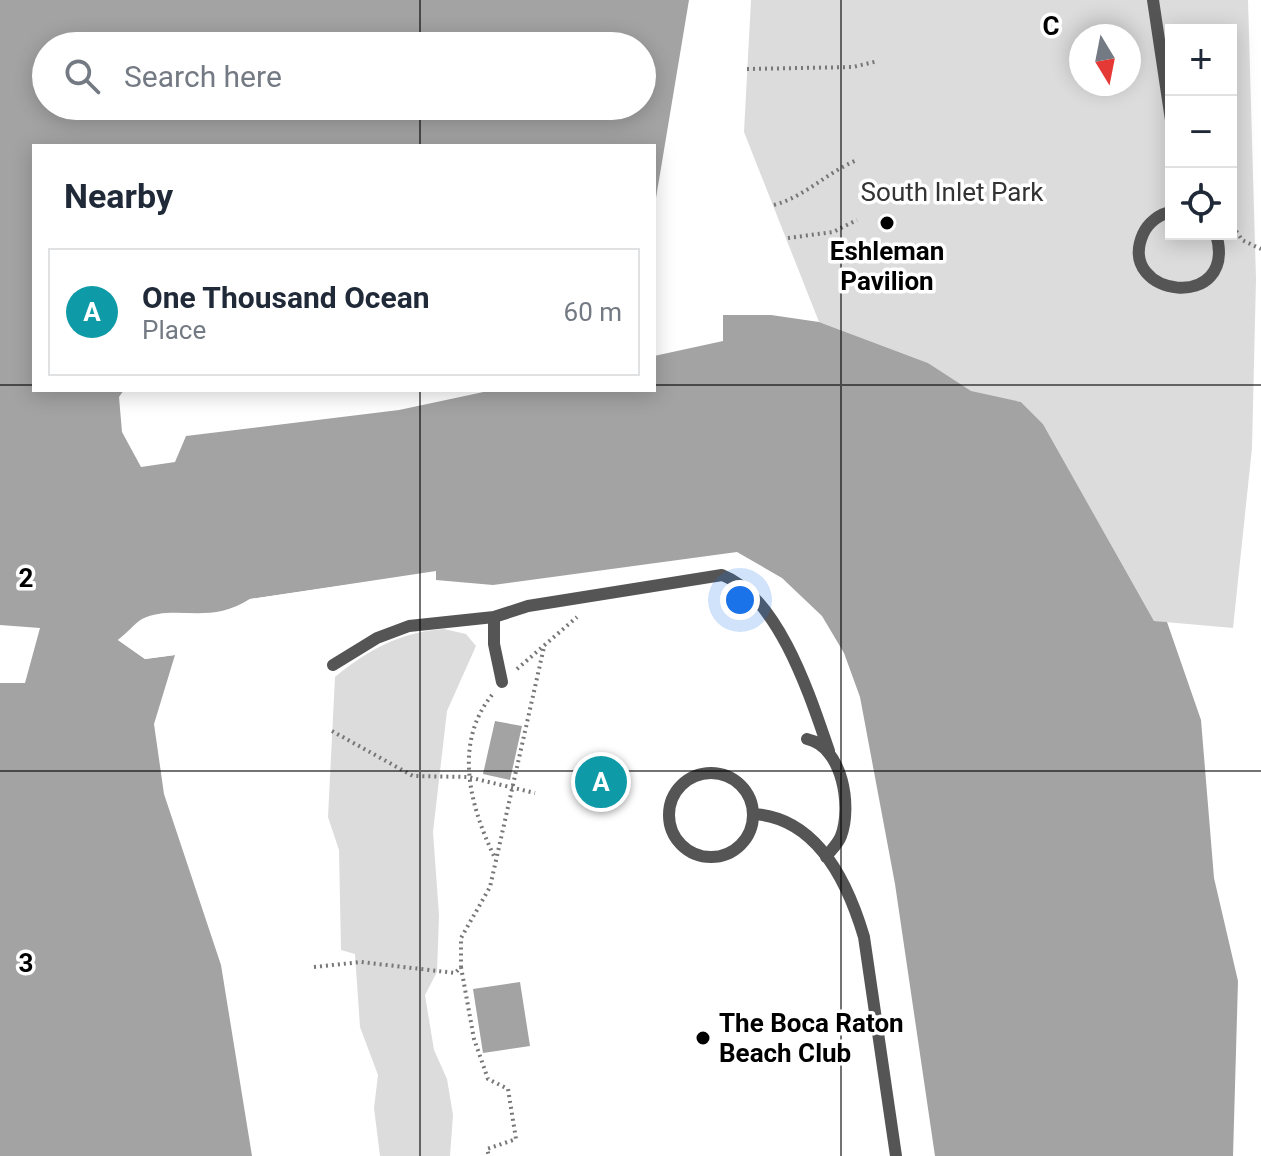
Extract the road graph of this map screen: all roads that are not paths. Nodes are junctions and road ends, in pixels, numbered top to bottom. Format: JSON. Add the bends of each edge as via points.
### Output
{"nodes":[{"id":1,"x":1153,"y":0,"type":"edge"},
{"id":2,"x":1167,"y":96,"type":"edge"},
{"id":3,"x":1165,"y":215,"type":"edge"},
{"id":4,"x":1217,"y":240,"type":"edge"},
{"id":5,"x":494,"y":617,"type":"junction"},
{"id":6,"x":333,"y":665,"type":"dead end"},
{"id":7,"x":502,"y":682,"type":"road end"},
{"id":8,"x":807,"y":739,"type":"dead end"},
{"id":9,"x":829,"y":751,"type":"junction"},
{"id":10,"x":754,"y":814,"type":"junction"},
{"id":11,"x":826,"y":857,"type":"junction"},
{"id":12,"x":896,"y":1156,"type":"edge"}],
"edges":[{"from":1,"to":2,"type":"lane"},
{"from":3,"to":4,"type":"lane","via":[[1151,222],[1139,252],[1154,280],[1168,288],[1185,289],[1212,274],[1219,259]]},
{"from":5,"to":6,"type":"lane","via":[[409,626]]},
{"from":5,"to":7,"type":"lane"},
{"from":5,"to":9,"type":"lane","via":[[528,606],[703,576],[722,575],[740,582],[753,593],[805,682]]},
{"from":8,"to":9,"type":"lane"},
{"from":9,"to":11,"type":"lane","via":[[845,816],[841,839]]},
{"from":10,"to":10,"type":"lane","via":[[742,785],[714,772],[684,781],[674,793],[669,823],[685,849],[716,857],[743,843]]},
{"from":10,"to":11,"type":"lane","via":[[788,821]]},
{"from":11,"to":12,"type":"lane","via":[[854,904],[864,937]]}]}
